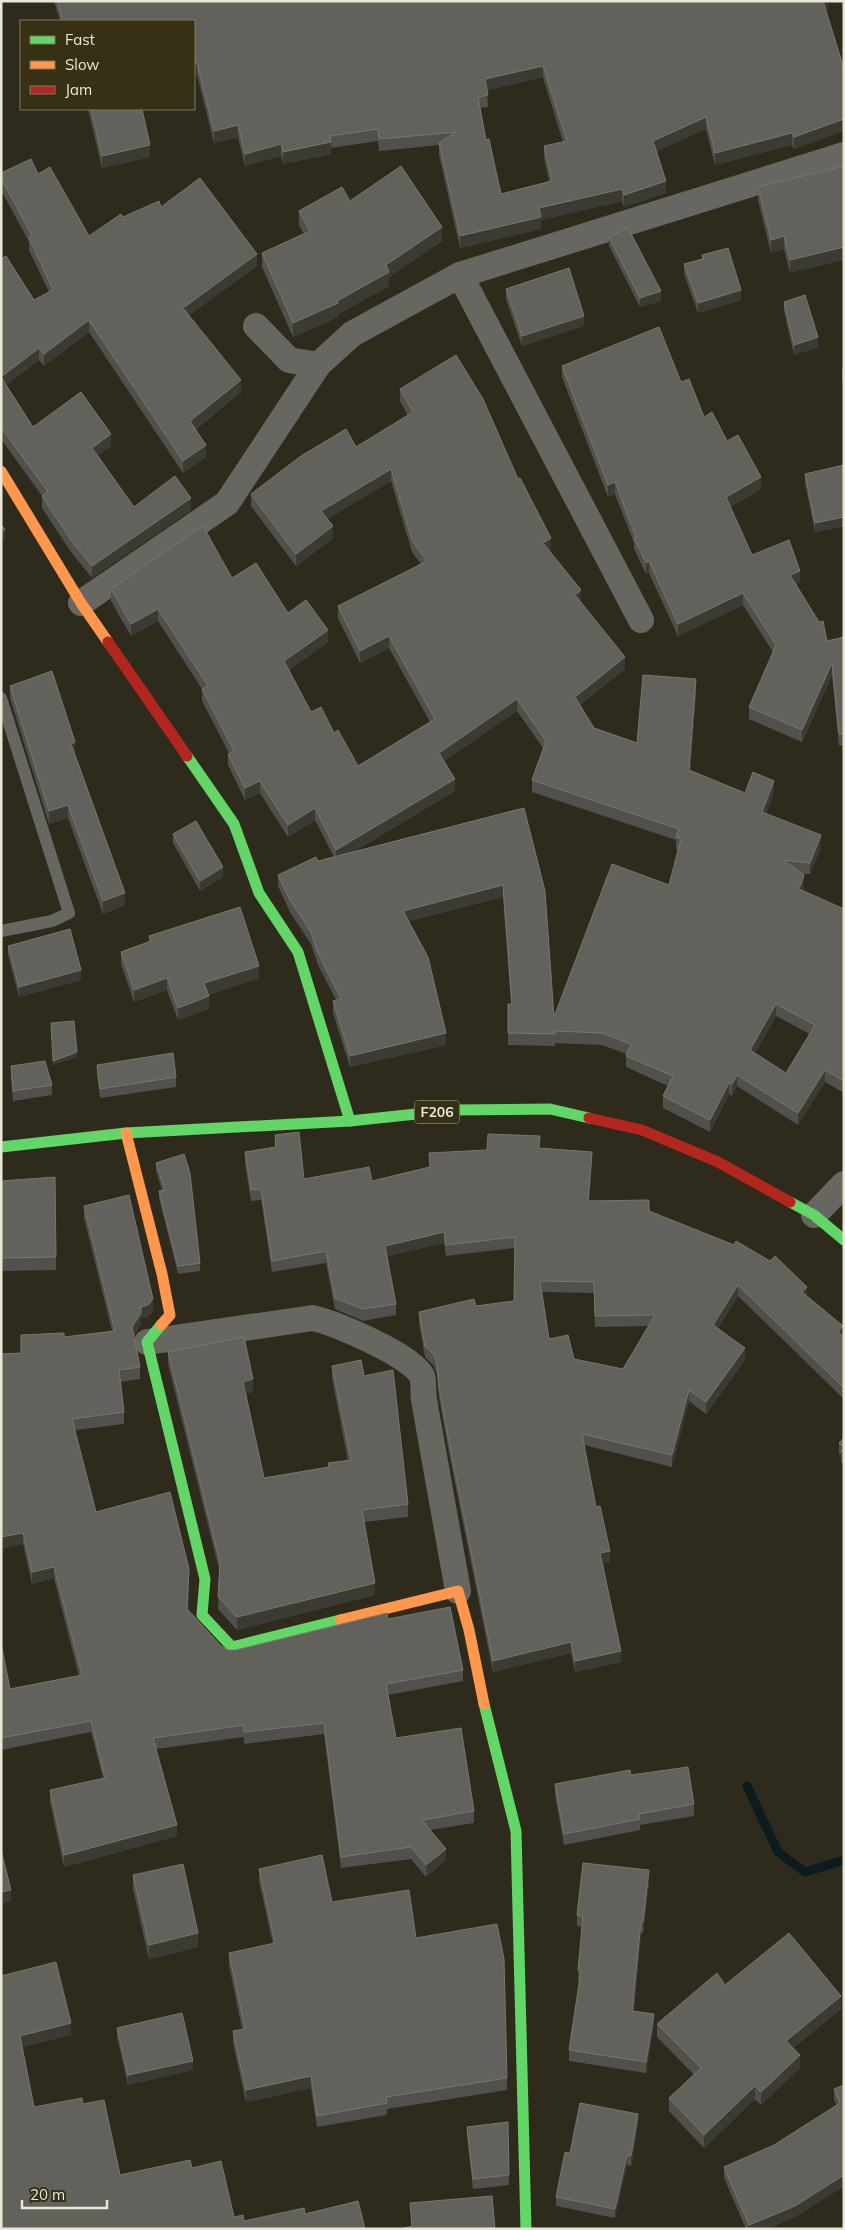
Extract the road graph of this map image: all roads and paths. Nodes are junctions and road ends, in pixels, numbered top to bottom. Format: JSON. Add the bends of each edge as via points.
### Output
{"nodes":[{"id":1,"x":844,"y":155,"type":"edge"},
{"id":2,"x":460,"y":275,"type":"junction"},
{"id":3,"x":256,"y":326,"type":"dead end"},
{"id":4,"x":318,"y":365,"type":"junction"},
{"id":5,"x":1,"y":471,"type":"edge"},
{"id":6,"x":81,"y":603,"type":"junction"},
{"id":7,"x":641,"y":620,"type":"dead end"},
{"id":8,"x":1,"y":698,"type":"edge"},
{"id":9,"x":1,"y":931,"type":"edge"},
{"id":10,"x":350,"y":1122,"type":"junction"},
{"id":11,"x":126,"y":1132,"type":"junction"},
{"id":12,"x":1,"y":1147,"type":"edge"},
{"id":13,"x":844,"y":1184,"type":"edge"},
{"id":14,"x":814,"y":1215,"type":"junction"},
{"id":15,"x":844,"y":1240,"type":"edge"},
{"id":16,"x":147,"y":1342,"type":"junction"},
{"id":17,"x":458,"y":1591,"type":"junction"},
{"id":18,"x":526,"y":2229,"type":"edge"}],
"edges":[{"from":1,"to":2,"type":"street"},
{"from":2,"to":4,"type":"street","via":[[352,334]]},
{"from":2,"to":7,"type":"street"},
{"from":3,"to":4,"type":"street","via":[[289,360]]},
{"from":4,"to":6,"type":"street","via":[[227,503]]},
{"from":5,"to":6,"type":"street"},
{"from":6,"to":10,"type":"street","via":[[234,824],[259,893],[298,952]]},
{"from":8,"to":9,"type":"lane","via":[[69,913]]},
{"from":10,"to":11,"type":"street","number":"F206"},
{"from":10,"to":14,"type":"street","number":"F206","via":[[454,1110],[550,1109],[642,1130],[718,1162]]},
{"from":11,"to":12,"type":"street","number":"F206"},
{"from":11,"to":16,"type":"street","via":[[170,1316]]},
{"from":13,"to":14,"type":"street"},
{"from":14,"to":15,"type":"street","number":"F206"},
{"from":16,"to":17,"type":"street","via":[[313,1318],[334,1324],[405,1359],[422,1377]]},
{"from":16,"to":17,"type":"street","via":[[205,1579],[202,1614],[232,1647]]},
{"from":17,"to":18,"type":"street","via":[[516,1831]]}]}
